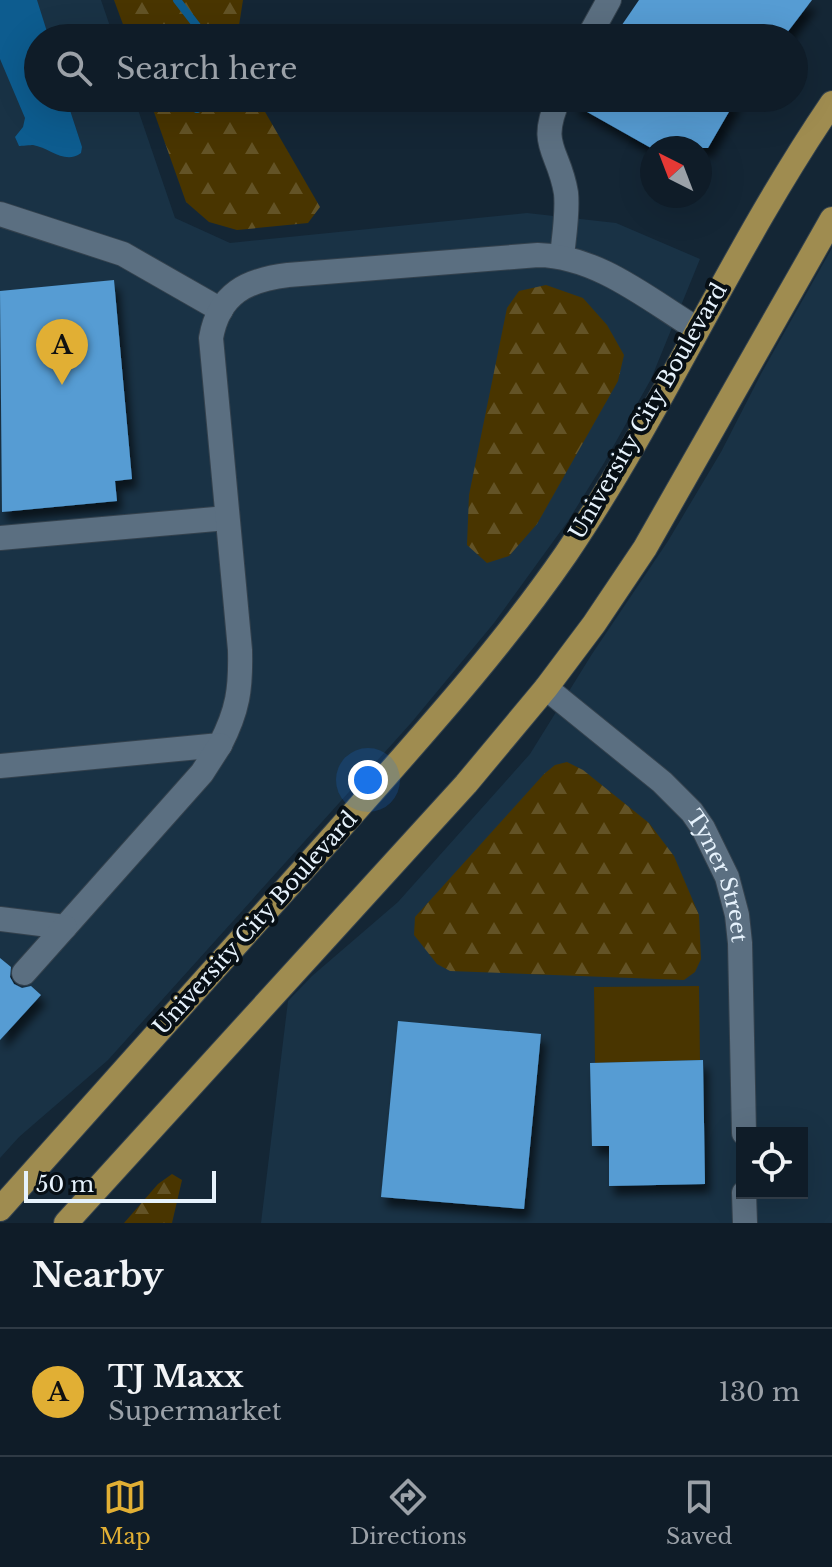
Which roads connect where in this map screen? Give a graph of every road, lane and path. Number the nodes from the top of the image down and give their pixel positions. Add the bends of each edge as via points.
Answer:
1 (609, 0) edge
2 (596, 24) edge
3 (832, 103) edge
4 (554, 112) edge
5 (0, 214) edge
6 (832, 219) edge
7 (562, 256) junction
8 (221, 310) junction
9 (697, 329) junction
10 (227, 518) junction
11 (0, 538) edge
12 (546, 688) junction
13 (220, 745) junction
14 (0, 766) edge
15 (0, 919) edge
16 (65, 927) junction
17 (24, 973) dead end
18 (744, 1127) edge
19 (744, 1199) edge
20 (0, 1209) edge
21 (66, 1223) edge
22 (745, 1223) edge

1 - 2 street
3 - 9 main road, University City Boulevard via 774,191
4 - 7 street via 548,128 551,151 566,197
5 - 8 street via 123,254
6 - 12 main road via 645,548
7 - 8 street via 267,278 237,290
7 - 9 street via 608,275
8 - 10 street via 211,348
9 - 20 main road, University City Boulevard via 594,511 491,654
10 - 11 street
10 - 13 street via 240,679 239,700
12 - 18 street, Tyner Street via 684,802 727,877 740,943
12 - 21 main road via 466,784
13 - 14 street
13 - 16 street via 195,781
15 - 16 street
16 - 17 street
19 - 22 street

